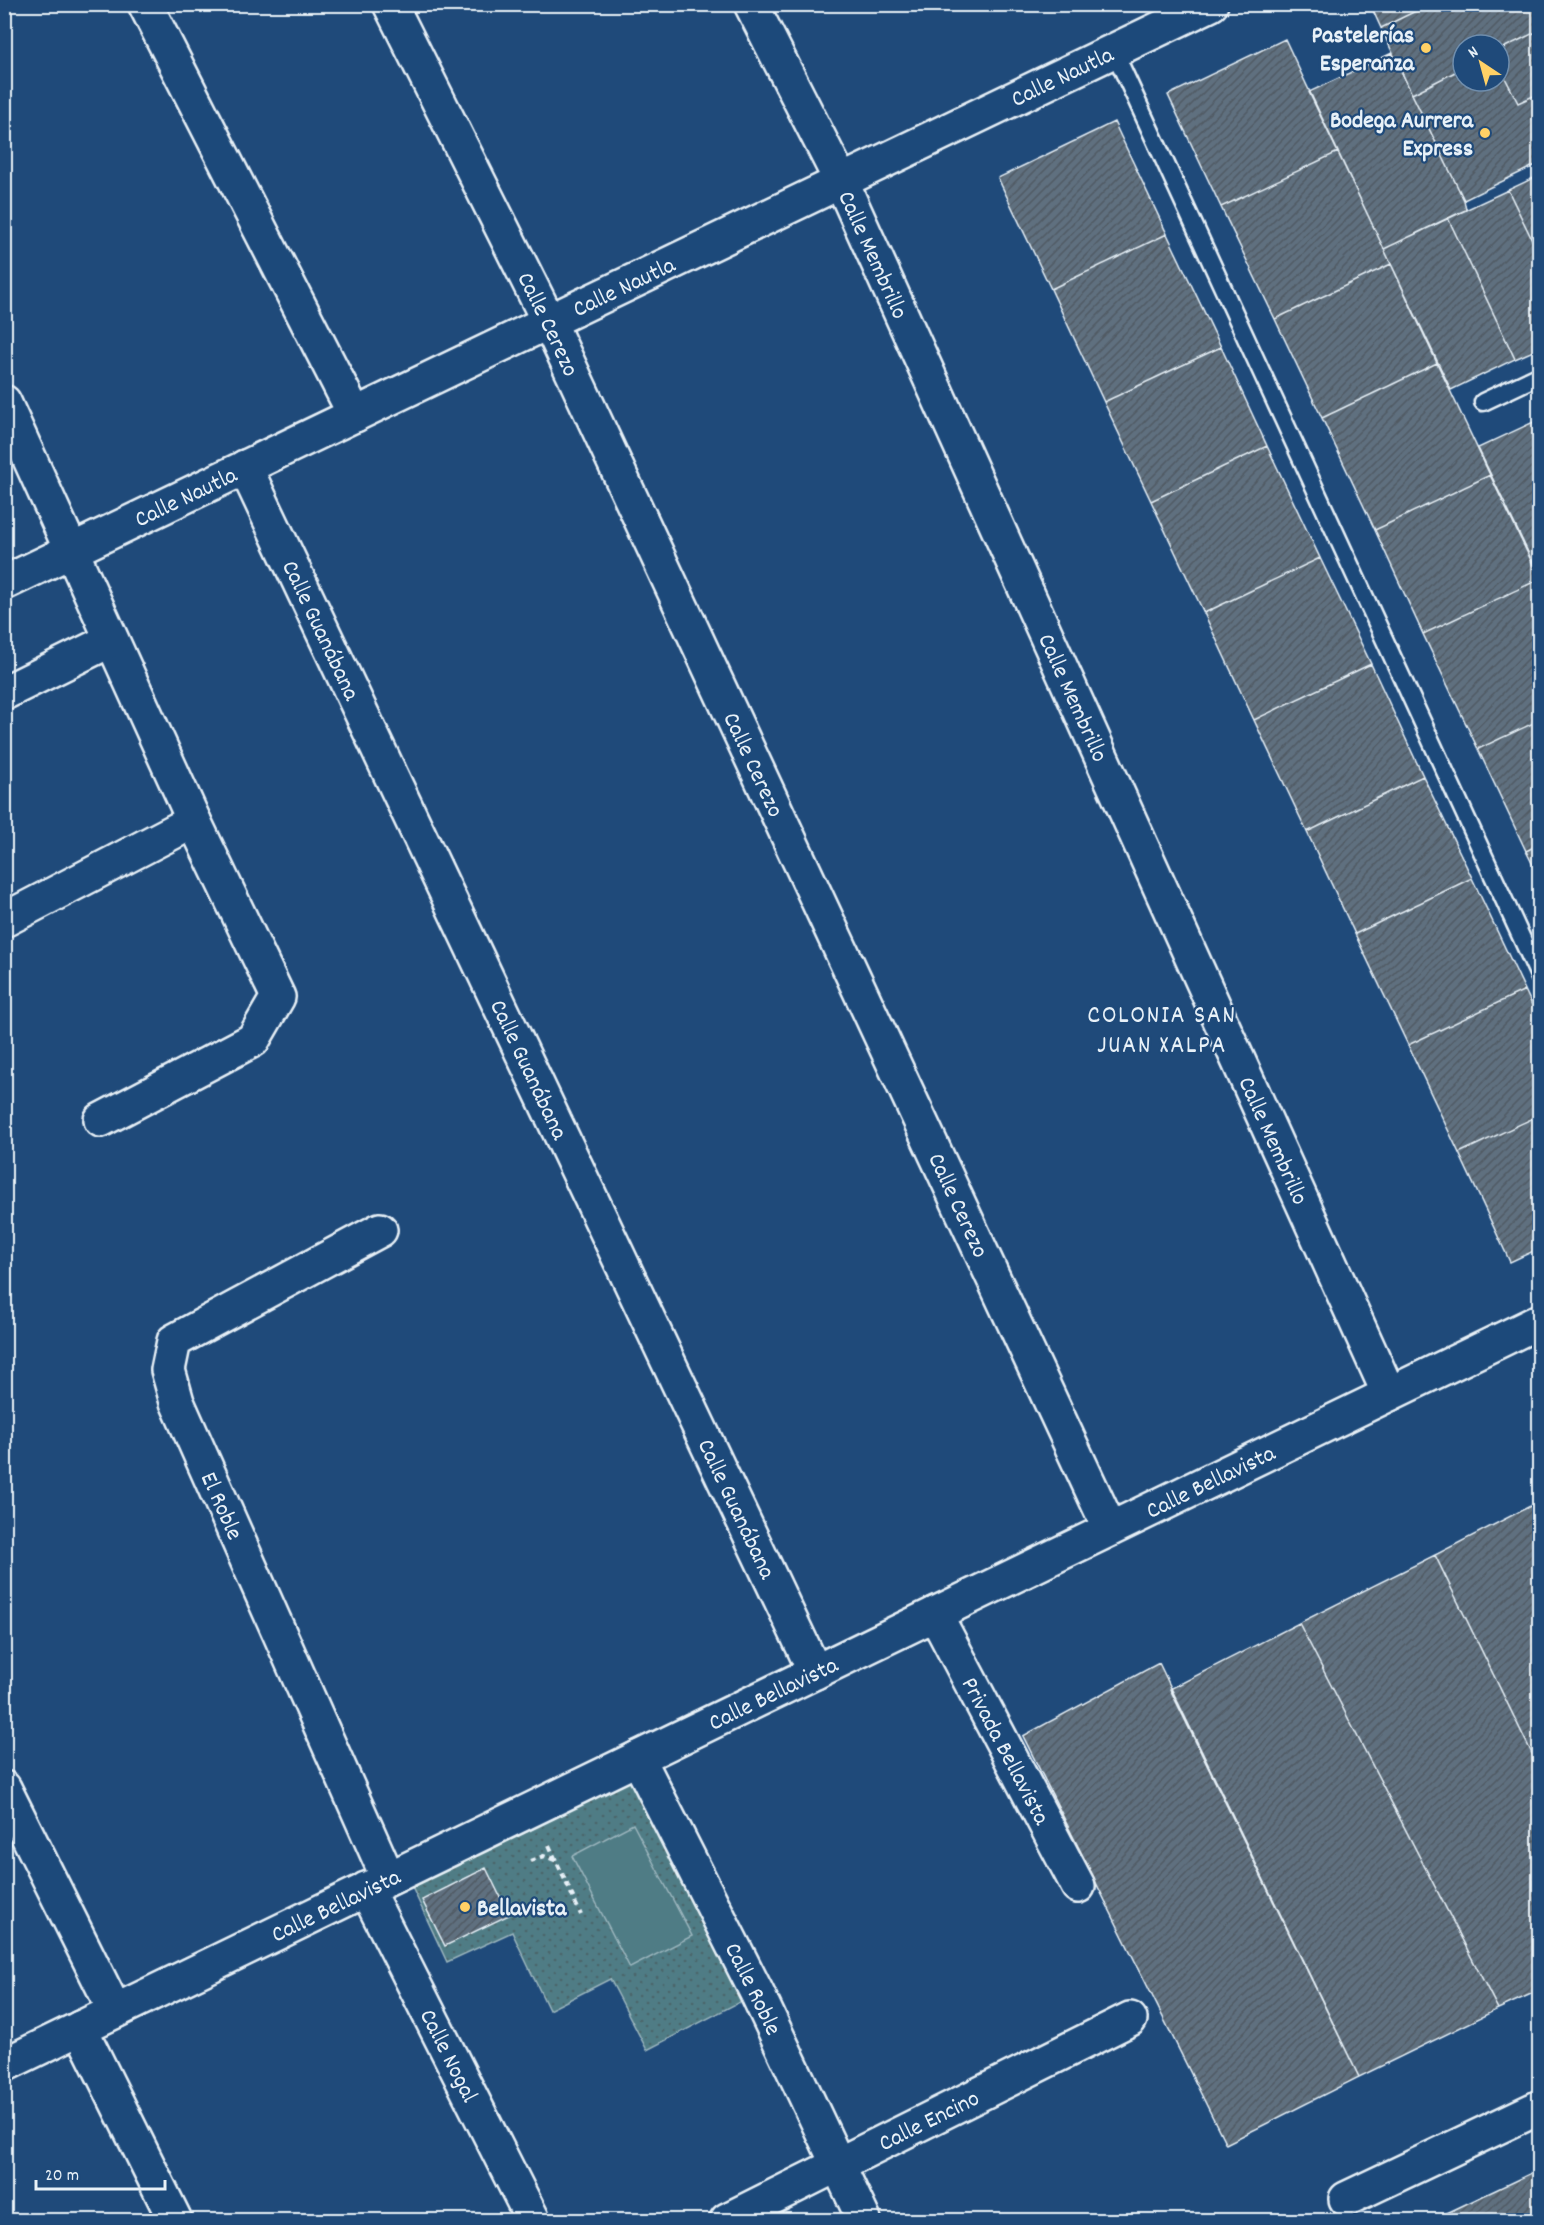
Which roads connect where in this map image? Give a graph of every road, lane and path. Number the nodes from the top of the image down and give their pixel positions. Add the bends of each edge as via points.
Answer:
1 (146, 4) edge
2 (390, 4) edge
3 (751, 4) edge
4 (1211, 4) edge
5 (1114, 51) junction
6 (841, 182) junction
7 (549, 322) junction
8 (1539, 375) edge
9 (4, 402) edge
10 (1483, 402) dead end
11 (355, 415) junction
12 (245, 467) junction
13 (73, 550) junction
14 (4, 583) edge
15 (111, 640) junction
16 (4, 693) edge
17 (194, 821) junction
18 (6, 919) dead end
19 (1539, 978) edge
20 (101, 1120) dead end
21 (380, 1230) dead end
22 (1539, 1321) edge
23 (1389, 1394) junction
24 (1110, 1529) junction
25 (935, 1614) junction
26 (815, 1672) junction
27 (638, 1758) junction
28 (4, 1788) edge
29 (533, 1808) junction
30 (530, 1862) dead end
31 (557, 1862) junction
32 (377, 1884) junction
33 (1078, 1886) dead end
34 (581, 1915) dead end
35 (115, 2011) junction
36 (1130, 2019) dead end
37 (80, 2028) junction
38 (4, 2065) edge
39 (1539, 2107) edge
40 (838, 2167) junction
41 (1346, 2199) dead end
42 (175, 2220) edge
43 (533, 2220) edge
44 (727, 2220) edge
45 (864, 2220) edge

1 - 11 street
2 - 7 street, Calle Cerezo
3 - 6 street, Calle Membrillo
4 - 5 street, Calle Nautla
5 - 6 street, Calle Nautla
5 - 19 lane
6 - 7 street, Calle Nautla
6 - 23 street, Calle Membrillo
7 - 11 street, Calle Nautla
7 - 24 street, Calle Cerezo
8 - 10 lane
9 - 13 street
11 - 12 street, Calle Nautla
12 - 13 street, Calle Nautla
12 - 26 street, Calle Guanábana
13 - 14 street, Calle Nautla
13 - 15 street
15 - 16 street
15 - 17 street
17 - 18 street
17 - 20 street via 278,997 253,1040
21 - 32 street, El Roble via 174,1341 168,1370 177,1402
22 - 23 street, Calle Bellavista
23 - 24 street, Calle Bellavista
24 - 25 street, Calle Bellavista
25 - 26 street, Calle Bellavista
25 - 33 street, Privada Bellavista
26 - 27 street, Calle Bellavista
27 - 29 street, Calle Bellavista
27 - 40 street, Calle Roble via 757,1994
28 - 35 street
29 - 31 path
29 - 32 street, Calle Bellavista
30 - 31 path via 544,1856
31 - 34 path
32 - 35 street, Calle Bellavista
32 - 43 street, Calle Nogal
35 - 37 street, Calle Bellavista
36 - 40 street, Calle Encino
37 - 38 street, Calle Bellavista
37 - 42 street
39 - 41 street
40 - 44 street, Calle Encino
40 - 45 street, Calle Roble

